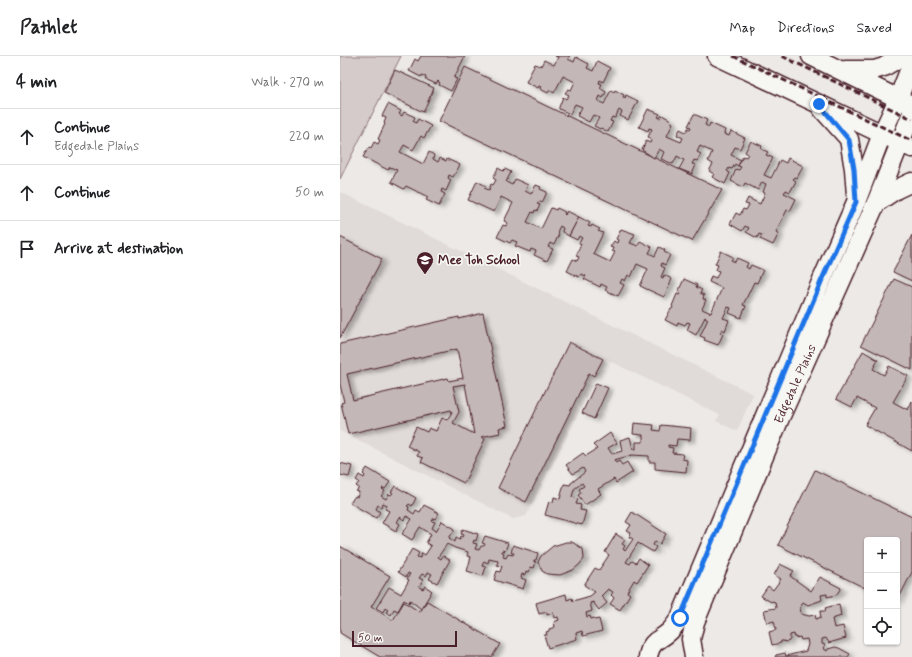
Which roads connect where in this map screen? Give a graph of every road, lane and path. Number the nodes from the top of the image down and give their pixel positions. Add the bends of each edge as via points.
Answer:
1 (718, 56) edge
2 (811, 56) edge
3 (902, 56) edge
4 (912, 63) edge
5 (838, 70) junction
6 (905, 102) edge
7 (819, 104) junction
8 (912, 113) edge
9 (882, 134) junction
10 (906, 145) edge
11 (912, 182) edge
12 (856, 202) junction
13 (876, 203) junction
14 (648, 657) edge
15 (694, 657) edge

1 - 7 street
2 - 5 street
3 - 5 street via 874,70
4 - 6 street, Edgedale Plains
5 - 6 street
6 - 9 street, Edgedale Plains
7 - 9 street
7 - 12 street via 849,140
8 - 10 street, Edgedale Plains
9 - 10 street
9 - 12 street, Edgedale Plains
10 - 13 street, Edgedale Plains
11 - 13 street
12 - 14 street, Edgedale Plains via 680,618 670,631 655,641
13 - 15 street, Edgedale Plains via 780,418 708,589 691,639

